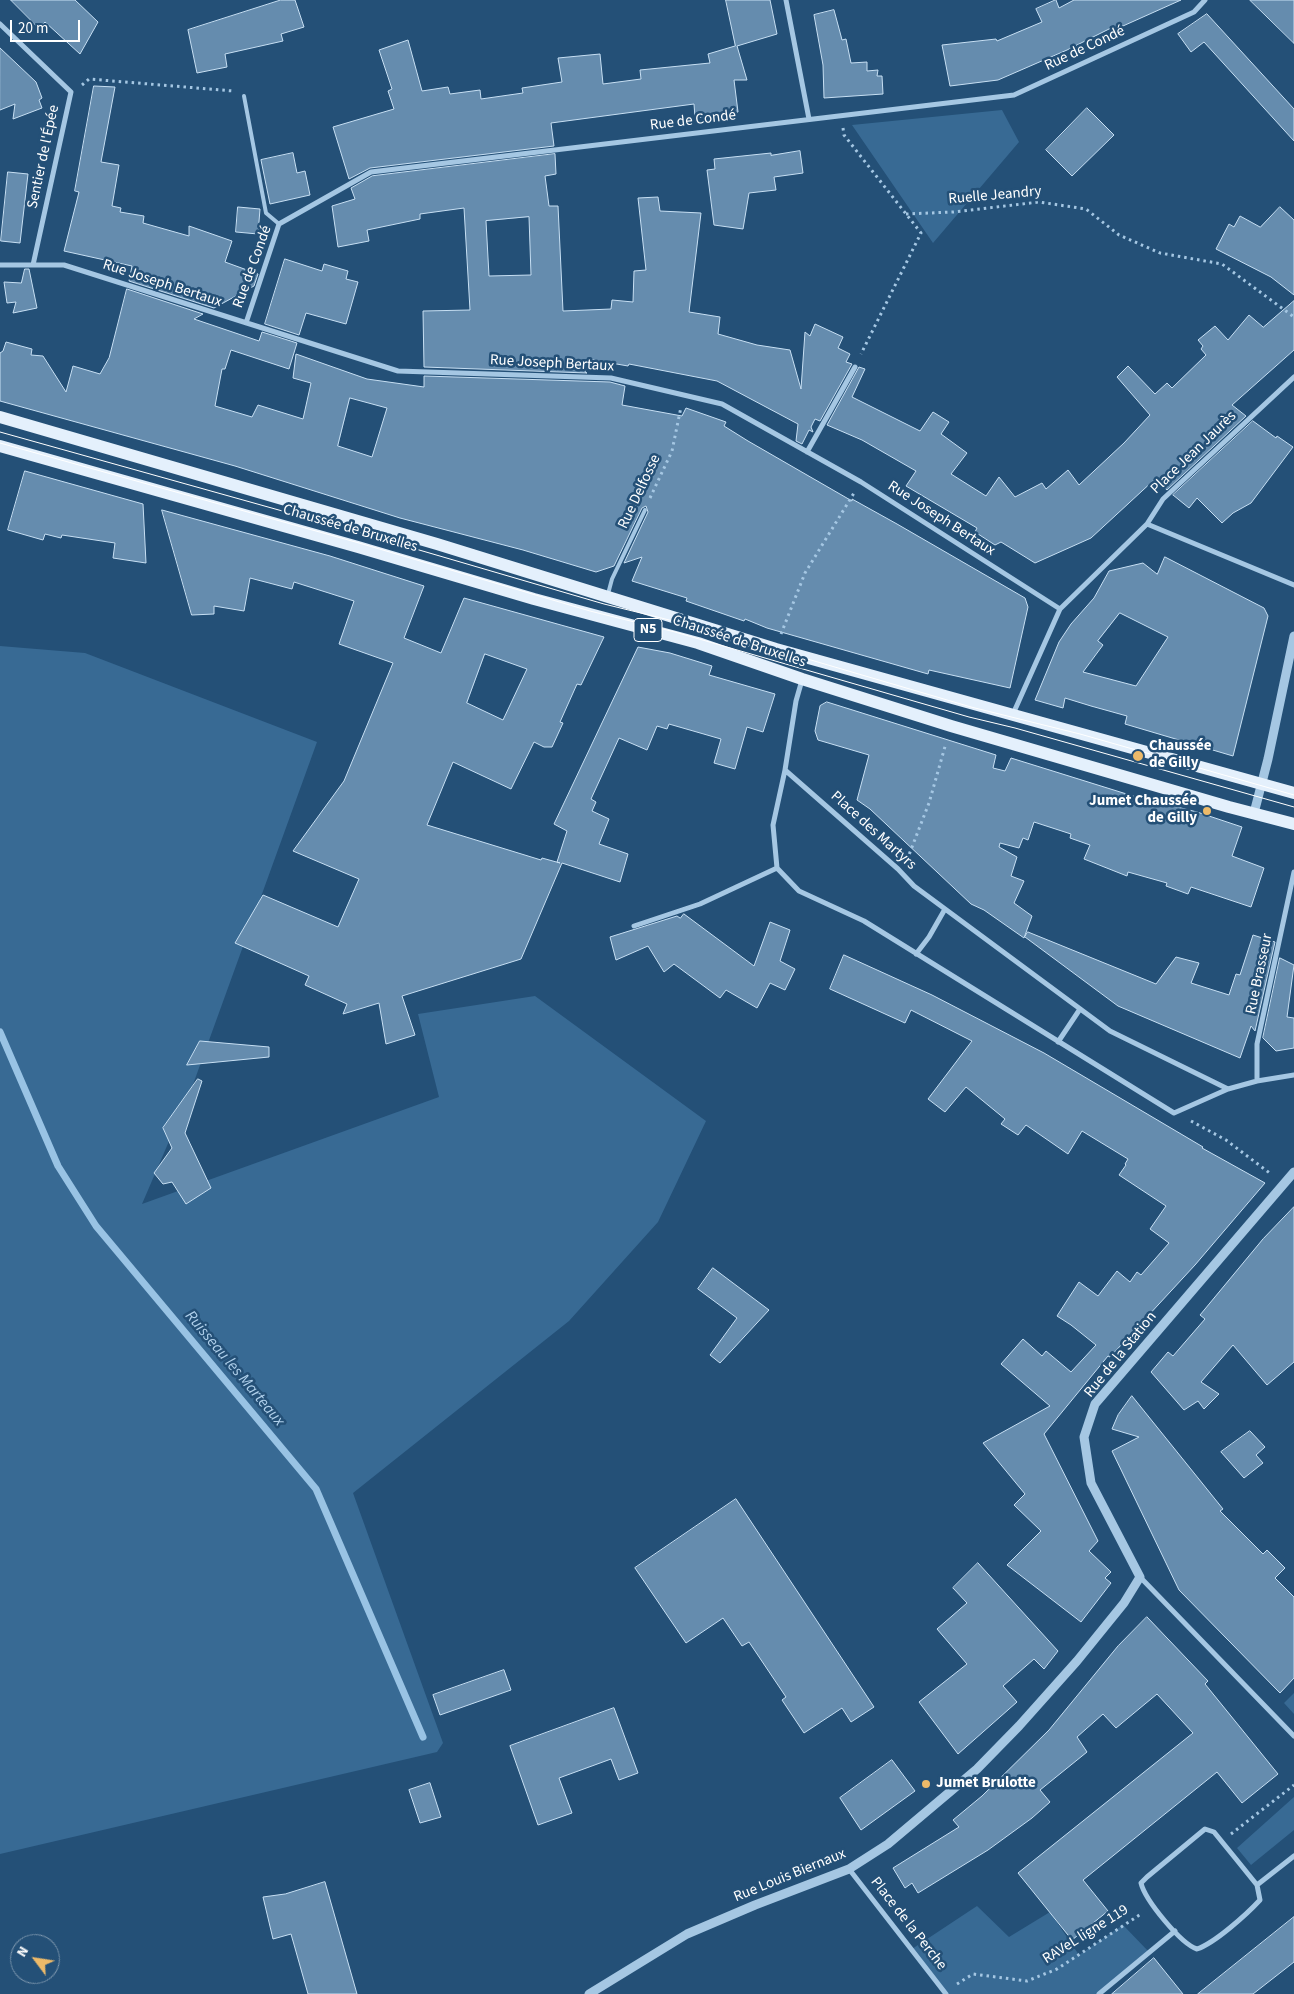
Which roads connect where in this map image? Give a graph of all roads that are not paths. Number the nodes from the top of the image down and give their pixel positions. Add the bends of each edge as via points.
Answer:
1 (786, 0) edge
2 (1205, 0) edge
3 (0, 24) edge
4 (244, 96) road end
5 (809, 119) junction
6 (280, 224) junction
7 (0, 265) edge
8 (33, 265) junction
9 (246, 323) junction
10 (855, 367) road end
11 (1294, 378) edge
12 (0, 417) edge
13 (0, 446) edge
14 (807, 452) junction
15 (645, 510) road end
16 (1147, 524) junction
17 (1294, 585) edge
18 (608, 596) junction
19 (1060, 609) junction
20 (1294, 636) edge
21 (802, 679) junction
22 (1013, 714) junction
23 (785, 770) junction
24 (1262, 784) junction
25 (1294, 793) edge
26 (1254, 813) junction
27 (1294, 824) edge
28 (777, 868) junction
29 (1294, 872) edge
30 (945, 909) junction
31 (634, 926) dead end
32 (916, 954) junction
33 (1080, 1009) junction
34 (1058, 1042) junction
35 (1294, 1075) edge
36 (1257, 1081) junction
37 (1228, 1089) junction
38 (1294, 1172) edge
39 (1140, 1577) junction
40 (1294, 1736) edge
41 (1294, 1856) edge
42 (850, 1869) junction
43 (1257, 1885) junction
44 (1175, 1931) junction
45 (945, 1993) edge
46 (589, 1994) edge
47 (1099, 1994) edge

1 - 5 street
2 - 5 street, Rue de Condé via 1194,12 1014,95
3 - 8 street, Sentier de l'Épée via 71,92
4 - 6 lane via 266,213
5 - 6 street, Rue de Condé via 371,172
6 - 9 street, Rue de Condé
7 - 8 street, Rue Joseph Bertaux
8 - 9 street, Rue Joseph Bertaux via 64,266
9 - 14 street, Rue Joseph Bertaux via 398,372 611,378 722,404
10 - 14 street
11 - 16 street, Place Jean Jaurès via 1163,499
12 - 18 main road, Chaussée de Bruxelles / N5
13 - 21 main road, Chaussée de Bruxelles / N5 via 534,599 675,636
14 - 19 street, Rue Joseph Bertaux via 861,482
15 - 18 lane, Rue Delfosse via 612,578
16 - 17 street
16 - 19 street
18 - 22 main road, Chaussée de Bruxelles / N5 via 776,649
19 - 22 street
20 - 24 street
21 - 23 street
21 - 26 main road, Chaussée de Bruxelles / N5
22 - 24 main road, Chaussée de Bruxelles / N5
23 - 28 street via 773,825
23 - 30 street, Place des Martyrs via 914,886
24 - 25 main road, Chaussée de Bruxelles / N5
24 - 26 street
26 - 27 main road, Chaussée de Bruxelles / N5
28 - 31 street via 700,904
28 - 32 street via 799,891 864,921
29 - 36 street, Rue Brasseur via 1257,1044
30 - 32 street
30 - 33 street, Place des Martyrs
32 - 34 street
33 - 34 street
33 - 37 street, Place des Martyrs via 1110,1031
34 - 37 street via 1174,1113
35 - 36 street
36 - 37 street
38 - 39 street, Rue de la Station via 1096,1404 1084,1437 1091,1483
39 - 40 street, Rue de la Station
39 - 42 street, Rue Louis Biernaux via 1124,1603 1077,1661 977,1769 888,1844
41 - 43 street
42 - 45 street, Place de la Perche
42 - 46 street, Rue Louis Biernaux via 687,1934
43 - 44 street via 1260,1900 1202,1947 1191,1947
43 - 44 street via 1214,1832 1205,1829 1142,1883 1153,1907
44 - 47 street

